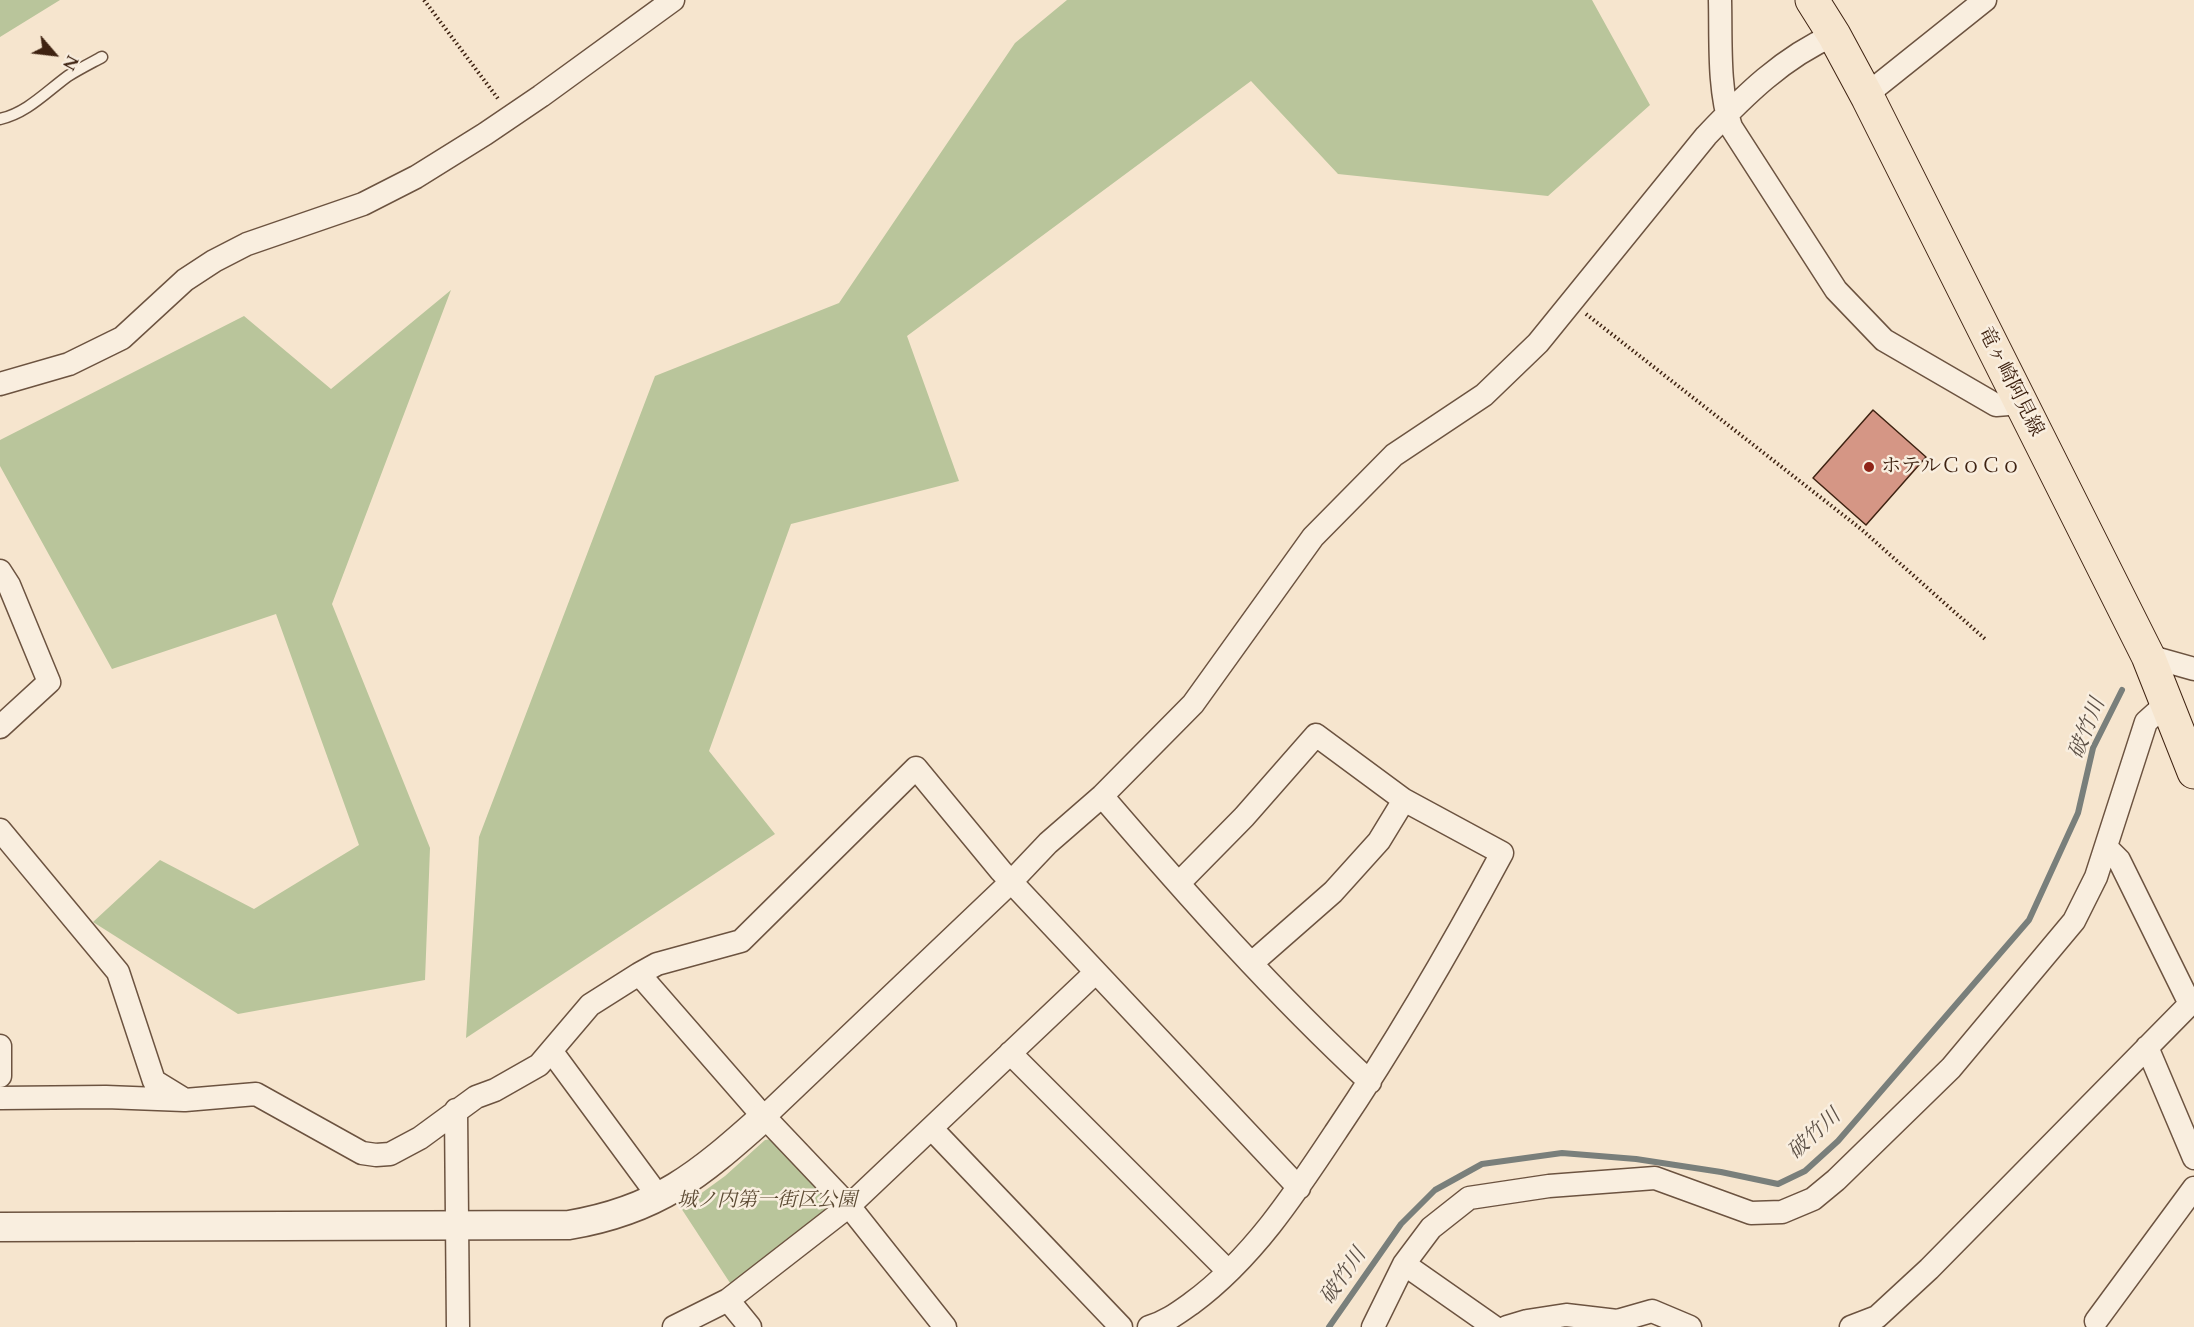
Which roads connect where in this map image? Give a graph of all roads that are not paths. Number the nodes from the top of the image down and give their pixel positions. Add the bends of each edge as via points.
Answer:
1 (673, 0) edge
2 (1720, 0) edge
3 (1812, 0) edge
4 (1985, 0) edge
5 (1834, 35) junction
6 (102, 57) dead end
7 (1866, 96) junction
8 (1727, 115) junction
9 (0, 119) edge
10 (0, 384) edge
11 (2021, 403) junction
12 (0, 570) edge
13 (2148, 656) junction
14 (2194, 669) edge
15 (2166, 704) junction
16 (0, 727) edge
17 (2194, 772) edge
18 (1102, 796) junction
19 (1404, 800) junction
20 (0, 830) edge
21 (2106, 847) junction
22 (1011, 882) junction
23 (1179, 883) junction
24 (1252, 963) junction
25 (1096, 972) junction
26 (639, 974) junction
27 (0, 1046) edge
28 (2147, 1047) junction
29 (552, 1052) junction
30 (1010, 1053) junction
31 (0, 1076) edge
32 (1370, 1082) junction
33 (0, 1098) edge
34 (185, 1100) junction
35 (456, 1110) junction
36 (764, 1117) junction
37 (932, 1129) junction
38 (2194, 1158) edge
39 (1299, 1188) junction
40 (2194, 1188) edge
41 (657, 1199) junction
42 (849, 1206) junction
43 (457, 1226) junction
44 (0, 1227) edge
45 (1404, 1264) junction
46 (1228, 1271) junction
47 (728, 1300) junction
48 (1657, 1319) edge
49 (2094, 1325) edge
50 (458, 1327) edge
51 (674, 1327) edge
52 (750, 1327) edge
53 (945, 1327) edge
54 (1121, 1327) edge
55 (1149, 1327) edge
56 (1373, 1327) edge
57 (1494, 1327) edge
58 (1507, 1327) edge
59 (1690, 1327) edge
60 (1851, 1327) edge

1 - 10 street via 485,134 416,177 363,204 247,244 185,280 122,338 69,364
2 - 8 street
3 - 5 main road, 竜ヶ崎阿見線
4 - 7 street
5 - 7 main road, 竜ヶ崎阿見線
5 - 8 street via 1785,62
6 - 9 lane via 70,75 35,103
7 - 11 main road, 竜ヶ崎阿見線
8 - 11 street via 1754,165 1836,290 1884,340 1996,405
8 - 18 street via 1538,343 1484,395 1394,455 1313,537 1193,704
11 - 13 main road, 竜ヶ崎阿見線
12 - 16 street via 49,682
13 - 14 street
13 - 15 main road, 竜ヶ崎阿見線
15 - 17 main road, 竜ヶ崎阿見線
15 - 21 street via 2146,722
18 - 22 street
18 - 23 street
19 - 23 street via 1316,735 1244,818
19 - 24 street via 1379,841 1333,892
19 - 32 street via 1502,853 1451,948
20 - 34 street via 118,972 153,1081
21 - 28 street via 2119,860 2190,1004
21 - 45 street via 2074,921 2037,968 1951,1068 1813,1200 1782,1212 1751,1213 1655,1178 1549,1186 1469,1198 1431,1228
22 - 25 street
22 - 26 street via 916,768 741,942 657,964
22 - 36 street
23 - 24 street
24 - 32 street via 1314,1030
25 - 30 street
25 - 39 street
26 - 29 street via 590,1005
26 - 36 street
27 - 31 street
28 - 38 street
28 - 60 street via 1929,1269 1877,1317
29 - 35 street via 539,1065
29 - 41 street
30 - 37 street
30 - 46 street
32 - 39 street
33 - 34 street
34 - 35 street via 256,1094 345,1146 376,1155 390,1154 420,1138
35 - 43 street
36 - 41 street via 714,1162
36 - 42 street
37 - 42 street
37 - 54 street
39 - 46 street
40 - 49 street
41 - 43 street via 569,1225
42 - 47 street
42 - 53 street
43 - 44 street
43 - 50 street
45 - 56 street
45 - 57 street
46 - 55 street via 1212,1288 1165,1322
47 - 51 street
47 - 52 street
48 - 58 street via 1617,1321 1566,1315
48 - 59 street

